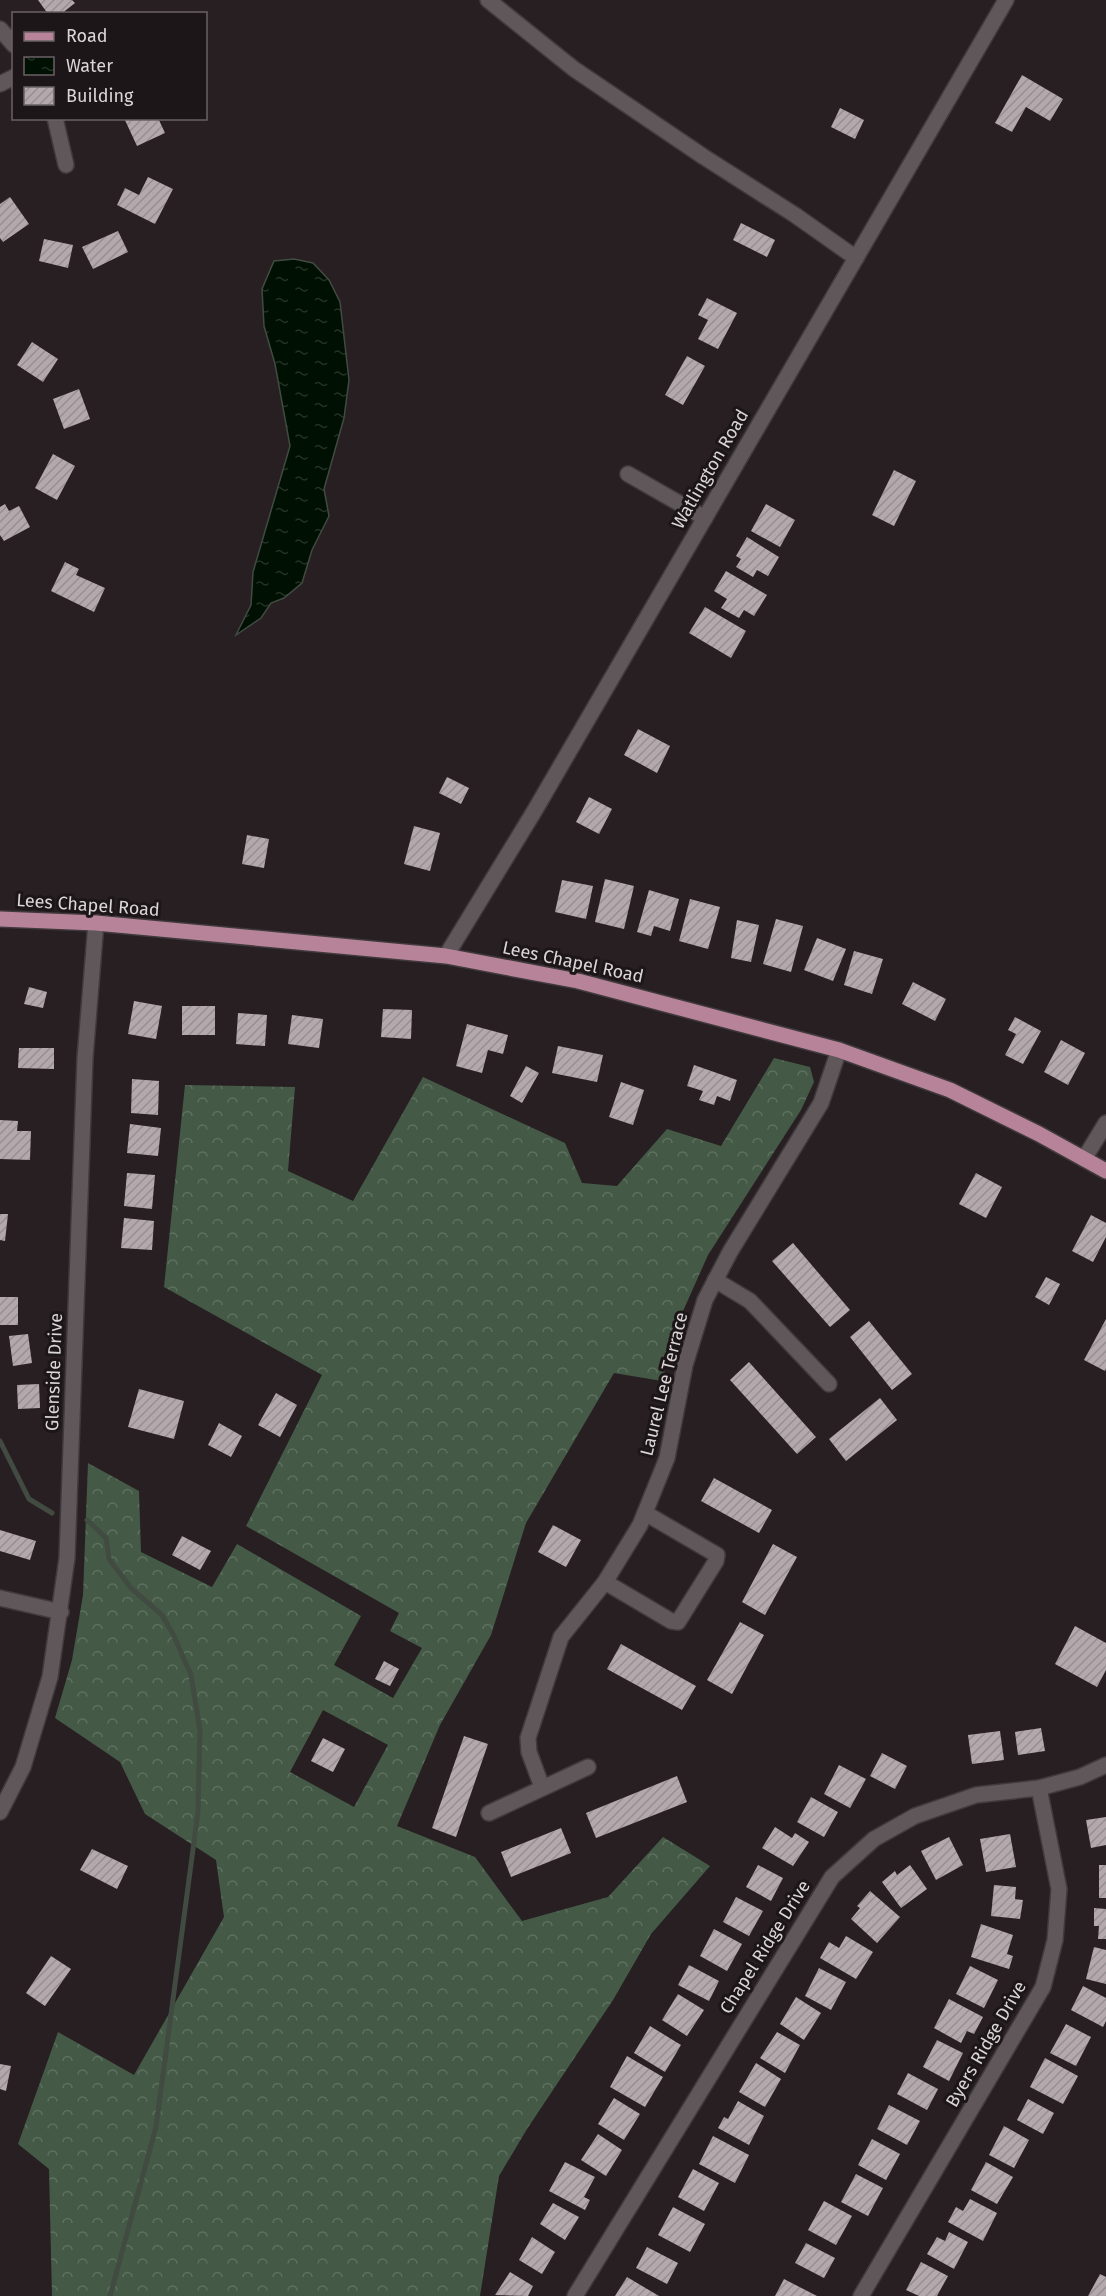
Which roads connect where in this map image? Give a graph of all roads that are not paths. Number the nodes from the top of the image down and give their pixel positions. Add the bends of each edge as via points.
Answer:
1 (488, 0) edge
2 (1004, 1) edge
3 (0, 29) edge
4 (12, 43) edge
5 (55, 120) edge
6 (66, 165) dead end
7 (856, 258) junction
8 (628, 474) dead end
9 (705, 518) junction
10 (0, 919) edge
11 (96, 923) junction
12 (446, 957) junction
13 (839, 1050) junction
14 (1106, 1123) edge
15 (1084, 1159) junction
16 (1106, 1171) edge
17 (715, 1280) junction
18 (829, 1384) dead end
19 (645, 1513) junction
20 (605, 1582) junction
21 (0, 1598) edge
22 (61, 1612) junction
23 (1106, 1765) edge
24 (588, 1767) dead end
25 (542, 1787) junction
26 (1039, 1788) junction
27 (0, 1812) edge
28 (489, 1813) dead end
29 (575, 2296) edge
30 (861, 2296) edge

1 - 7 street via 574,69
2 - 7 street, Watlington Road
3 - 4 street
5 - 6 street
7 - 9 street, Watlington Road
8 - 9 street
9 - 12 street, Watlington Road
10 - 11 main road, Lees Chapel Road
11 - 12 main road, Lees Chapel Road
11 - 22 street, Glenside Drive via 85,1058 67,1558
12 - 13 main road, Lees Chapel Road via 578,981
13 - 15 main road, Lees Chapel Road via 950,1090
13 - 17 street, Laurel Lee Terrace via 821,1104
14 - 15 street
15 - 16 main road, Lees Chapel Road
17 - 18 street via 750,1301
17 - 19 street, Laurel Lee Terrace via 685,1365 667,1458
19 - 20 street, Laurel Lee Terrace
19 - 20 street via 717,1555 716,1561 678,1622 671,1622
20 - 25 street, Laurel Lee Terrace via 561,1637 528,1738 531,1761
21 - 22 street
22 - 27 street, Glenside Drive via 50,1677 23,1767
23 - 26 street, Chapel Ridge Drive via 1080,1778
24 - 25 street
25 - 28 street
26 - 29 street, Chapel Ridge Drive via 976,1795 915,1816 874,1839 832,1877
26 - 30 street, Byers Ridge Drive via 1059,1888 1055,1940 1043,1987

